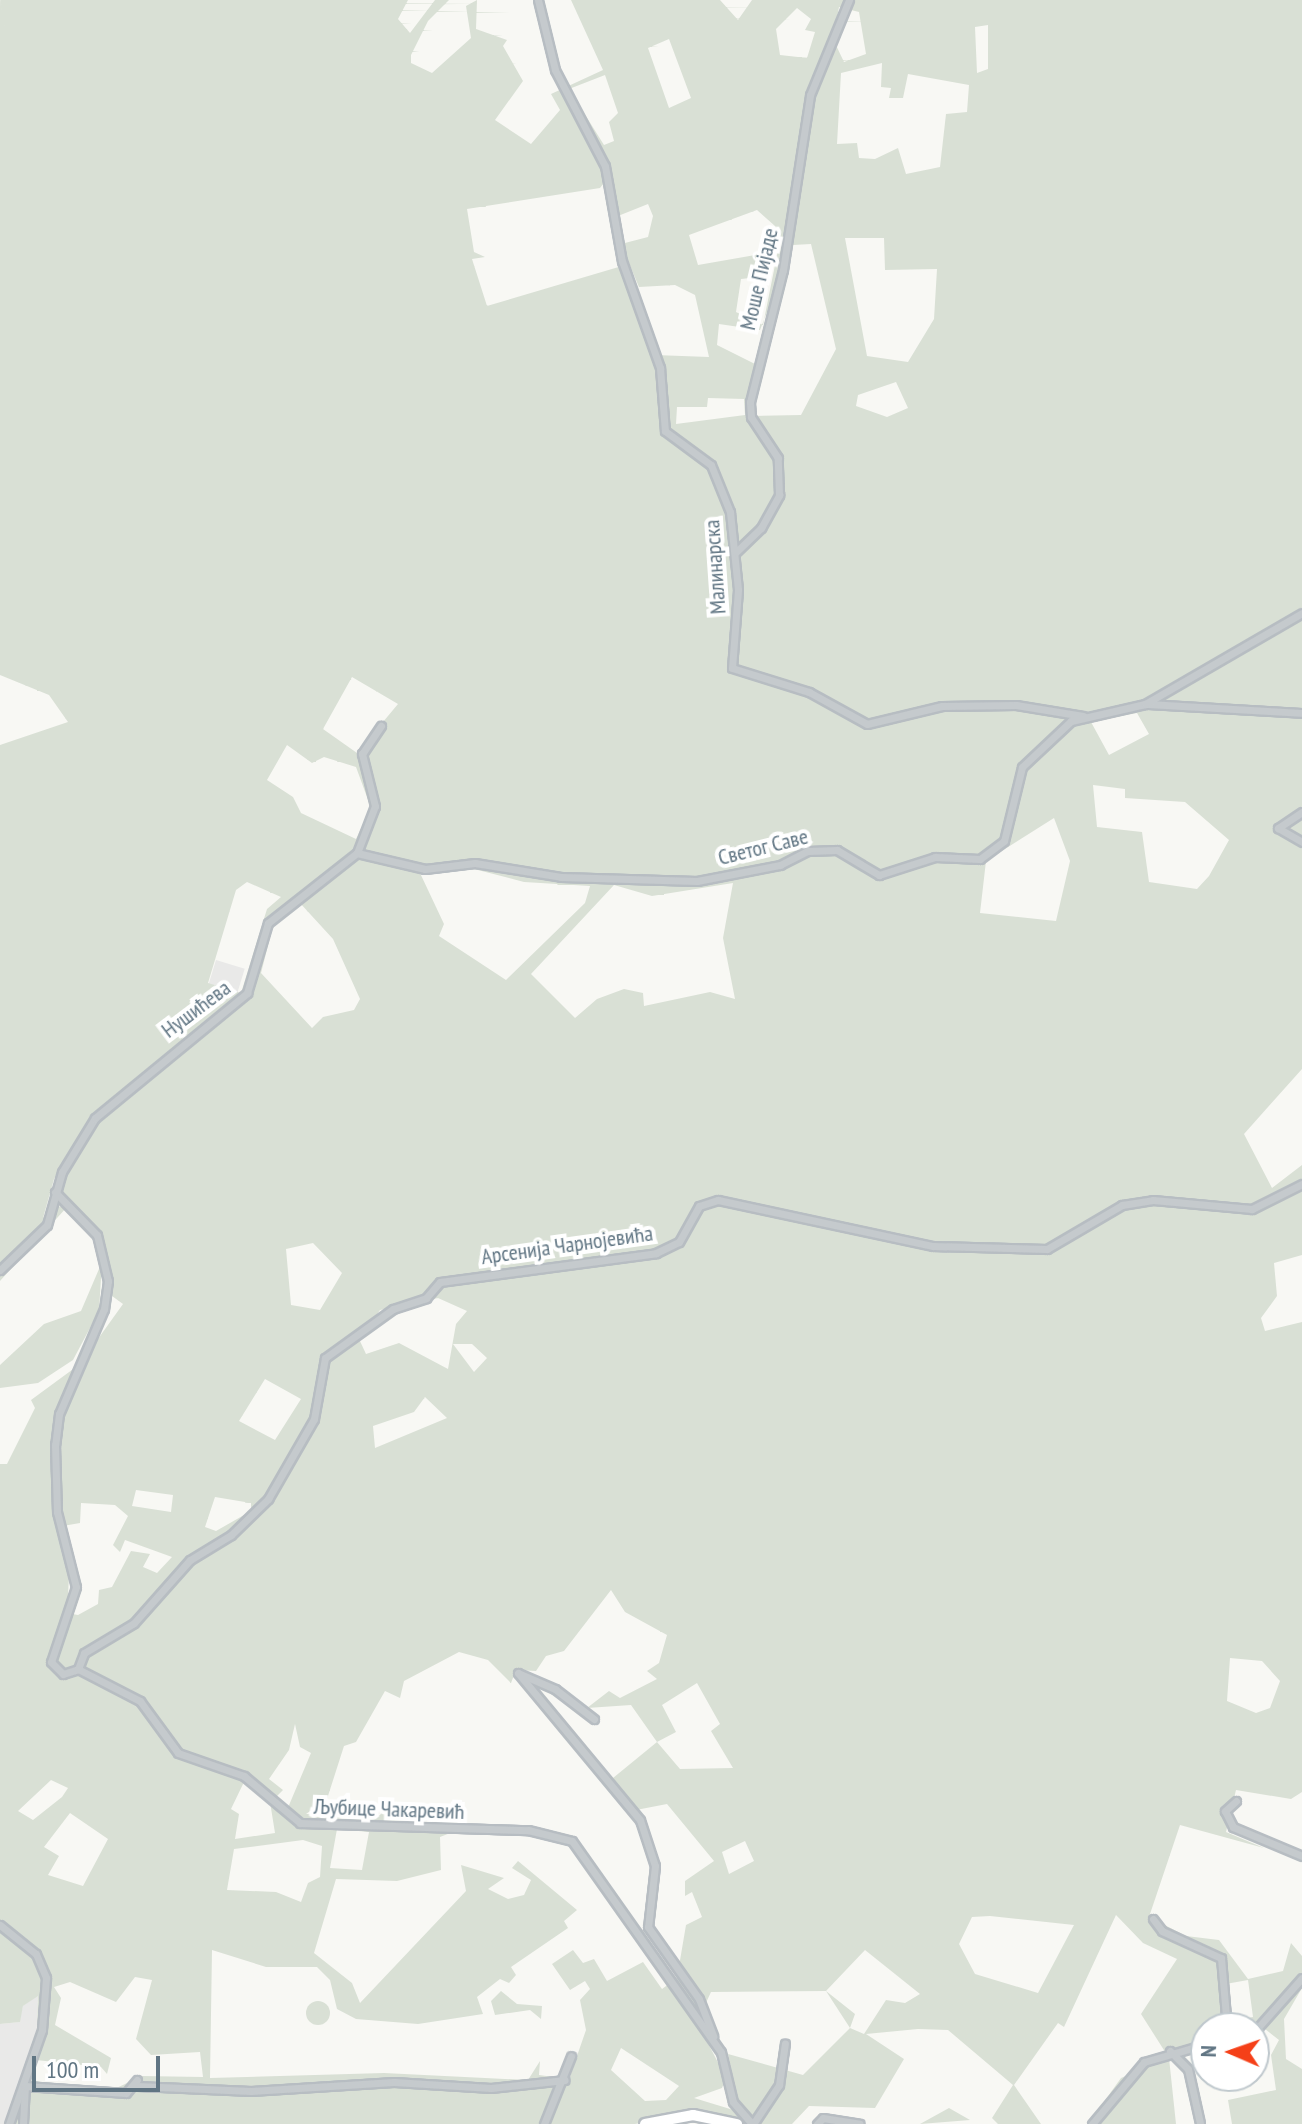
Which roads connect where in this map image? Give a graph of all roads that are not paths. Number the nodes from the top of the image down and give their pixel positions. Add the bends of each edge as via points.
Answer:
1 (538, 0) edge
2 (849, 0) edge
3 (736, 552) junction
4 (1302, 613) edge
5 (1145, 704) junction
6 (1302, 713) edge
7 (1083, 716) junction
8 (381, 726) dead end
9 (1302, 812) edge
10 (1302, 842) edge
11 (357, 853) junction
12 (1302, 1184) edge
13 (55, 1192) junction
14 (0, 1270) edge
15 (78, 1669) junction
16 (594, 1719) dead end
17 (1236, 1801) dead end
18 (1302, 1856) edge
19 (1153, 1919) dead end
20 (0, 1925) edge
21 (1302, 1978) edge
22 (1226, 2012) edge
23 (1270, 2014) edge
24 (714, 2042) junction
25 (785, 2043) dead end
26 (1190, 2047) edge
27 (1170, 2051) junction
28 (571, 2056) dead end
29 (565, 2080) junction
30 (25, 2086) junction
31 (1200, 2123) edge
32 (9, 2124) edge
33 (23, 2124) edge
34 (544, 2124) edge
35 (645, 2124) edge
36 (737, 2124) edge
37 (752, 2124) edge
38 (817, 2124) edge
39 (860, 2124) edge
40 (1092, 2124) edge

1 - 3 street, Малинарска via 555,70 605,166 622,261 660,368 665,431 711,465 730,512
2 - 3 street, Моше Пијаде via 810,95 783,270 750,402 751,417 778,458 779,495 761,528
3 - 7 street, Малинарска via 738,618 729,652 741,675 809,692 867,724 942,706 1016,705
4 - 5 street, Светог Саве
5 - 6 street
5 - 7 street, Светог Саве
7 - 11 street, Светог Саве via 1022,767 1004,841 980,859 935,857 879,875 837,850 808,851 780,865 697,881 561,877 475,863 425,869
8 - 11 street via 362,754 375,806
9 - 10 street via 1278,828
11 - 13 street, Нушићева via 268,923 247,993 95,1118
12 - 15 street, Арсенија Чарнојевића via 1252,1209 1153,1200 1122,1205 1047,1249 933,1246 718,1200 699,1206 679,1242 656,1253 440,1282 426,1298 393,1309 325,1358 314,1419 268,1499 231,1535 190,1560 134,1623 84,1653
13 - 14 street, Нушићева via 47,1225
13 - 15 street, Љубице Чакаревић via 97,1235 108,1281 104,1309 59,1414 55,1445 57,1512 76,1587 51,1662 63,1674
15 - 24 street, Љубице Чакаревић via 140,1701 178,1753 244,1776 300,1823 528,1830 572,1841
16 - 24 street, Љубице Чакаревић via 555,1689 518,1673 640,1820 655,1866 648,1927 699,1999
17 - 18 street via 1225,1811 1233,1827
19 - 22 street via 1162,1931 1221,1958
20 - 30 street via 36,1954 46,1978
21 - 23 street
24 - 37 street, Љубице Чакаревић via 733,2102
25 - 37 street via 779,2085
26 - 27 street
27 - 31 street via 1188,2069
27 - 40 street via 1144,2062
28 - 29 street
29 - 30 street via 491,2088 394,2082 251,2091 137,2083 102,2093
29 - 34 street
30 - 32 street
30 - 33 street
35 - 36 street via 693,2115
38 - 39 street via 823,2118

